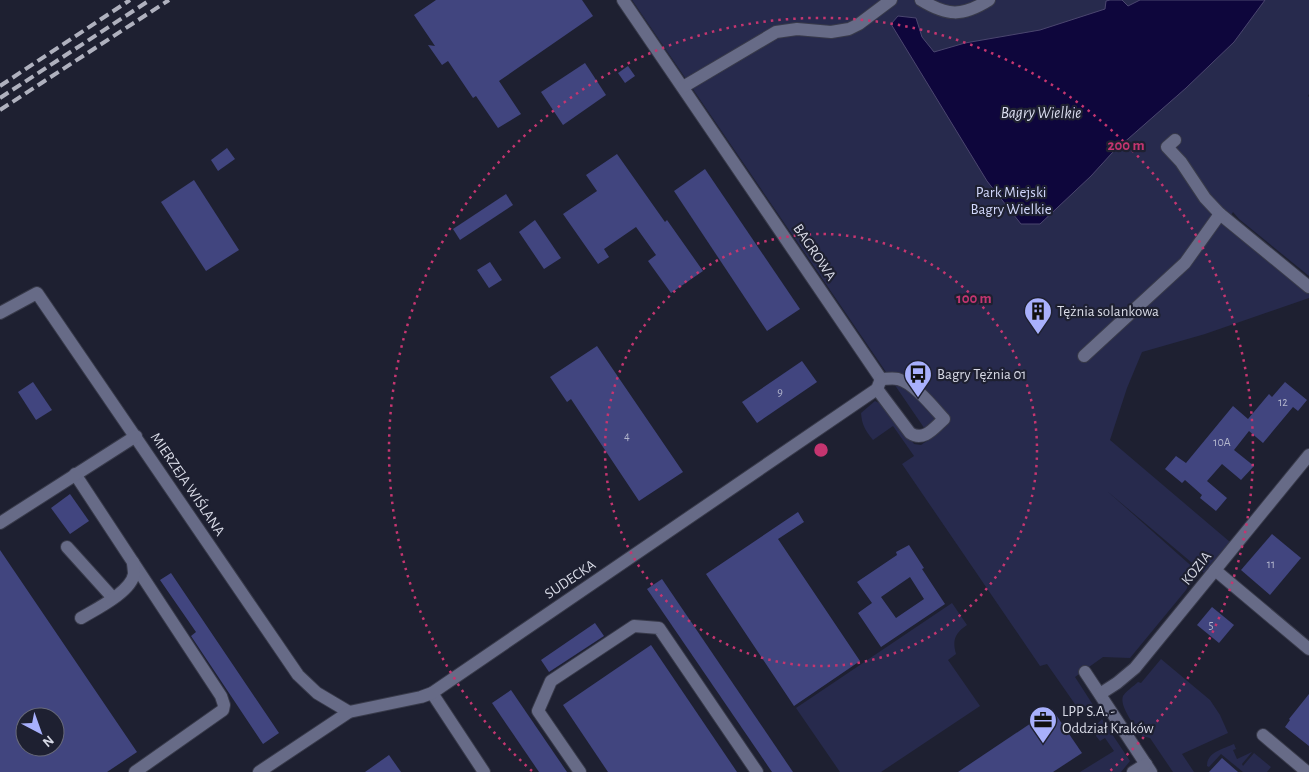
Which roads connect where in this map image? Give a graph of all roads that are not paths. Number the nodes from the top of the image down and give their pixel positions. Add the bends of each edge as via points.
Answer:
1 (623, 0) edge
2 (891, 0) edge
3 (989, 0) edge
4 (925, 1) edge
5 (683, 87) junction
6 (1176, 140) dead end
7 (1220, 214) junction
8 (1309, 287) edge
9 (0, 313) edge
10 (1084, 356) dead end
11 (879, 384) junction
12 (136, 436) junction
13 (1309, 455) edge
14 (75, 474) junction
15 (0, 524) edge
16 (67, 547) dead end
17 (133, 562) junction
18 (1215, 570) junction
19 (113, 598) junction
20 (81, 618) dead end
21 (1309, 649) edge
22 (1086, 672) dead end
23 (432, 693) junction
24 (1100, 694) junction
25 (349, 712) junction
26 (1263, 736) dead end
27 (1149, 768) edge
28 (135, 772) edge
29 (260, 772) edge
30 (484, 772) edge
31 (580, 772) edge
32 (757, 772) edge
33 (1133, 772) edge
34 (1307, 772) edge

1 - 5 street, BAGROWA
2 - 5 street via 849,29 776,32
3 - 4 street via 976,8 948,13
5 - 11 street, BAGROWA
6 - 7 street via 1167,147
7 - 8 street
7 - 10 street via 1185,263
9 - 12 street, MIERZEJA WIŚLANA via 37,293
11 - 11 street, BAGROWA via 897,379 906,382 944,419 923,436 916,437 910,433
11 - 23 street, SUDECKA
12 - 14 street
12 - 25 street, MIERZEJA WIŚLANA via 298,675 317,693
13 - 18 street, KOZIA
14 - 15 street
14 - 17 street
16 - 19 street
17 - 19 street via 132,580
17 - 28 street via 224,705 223,710
18 - 21 street
18 - 24 street, KOZIA via 1135,668
19 - 20 street
22 - 24 street
23 - 25 street, SUDECKA
23 - 30 street
24 - 27 street
25 - 29 street, SUDECKA
26 - 34 street
27 - 33 street
31 - 32 street via 538,711 551,681 634,626 659,628

